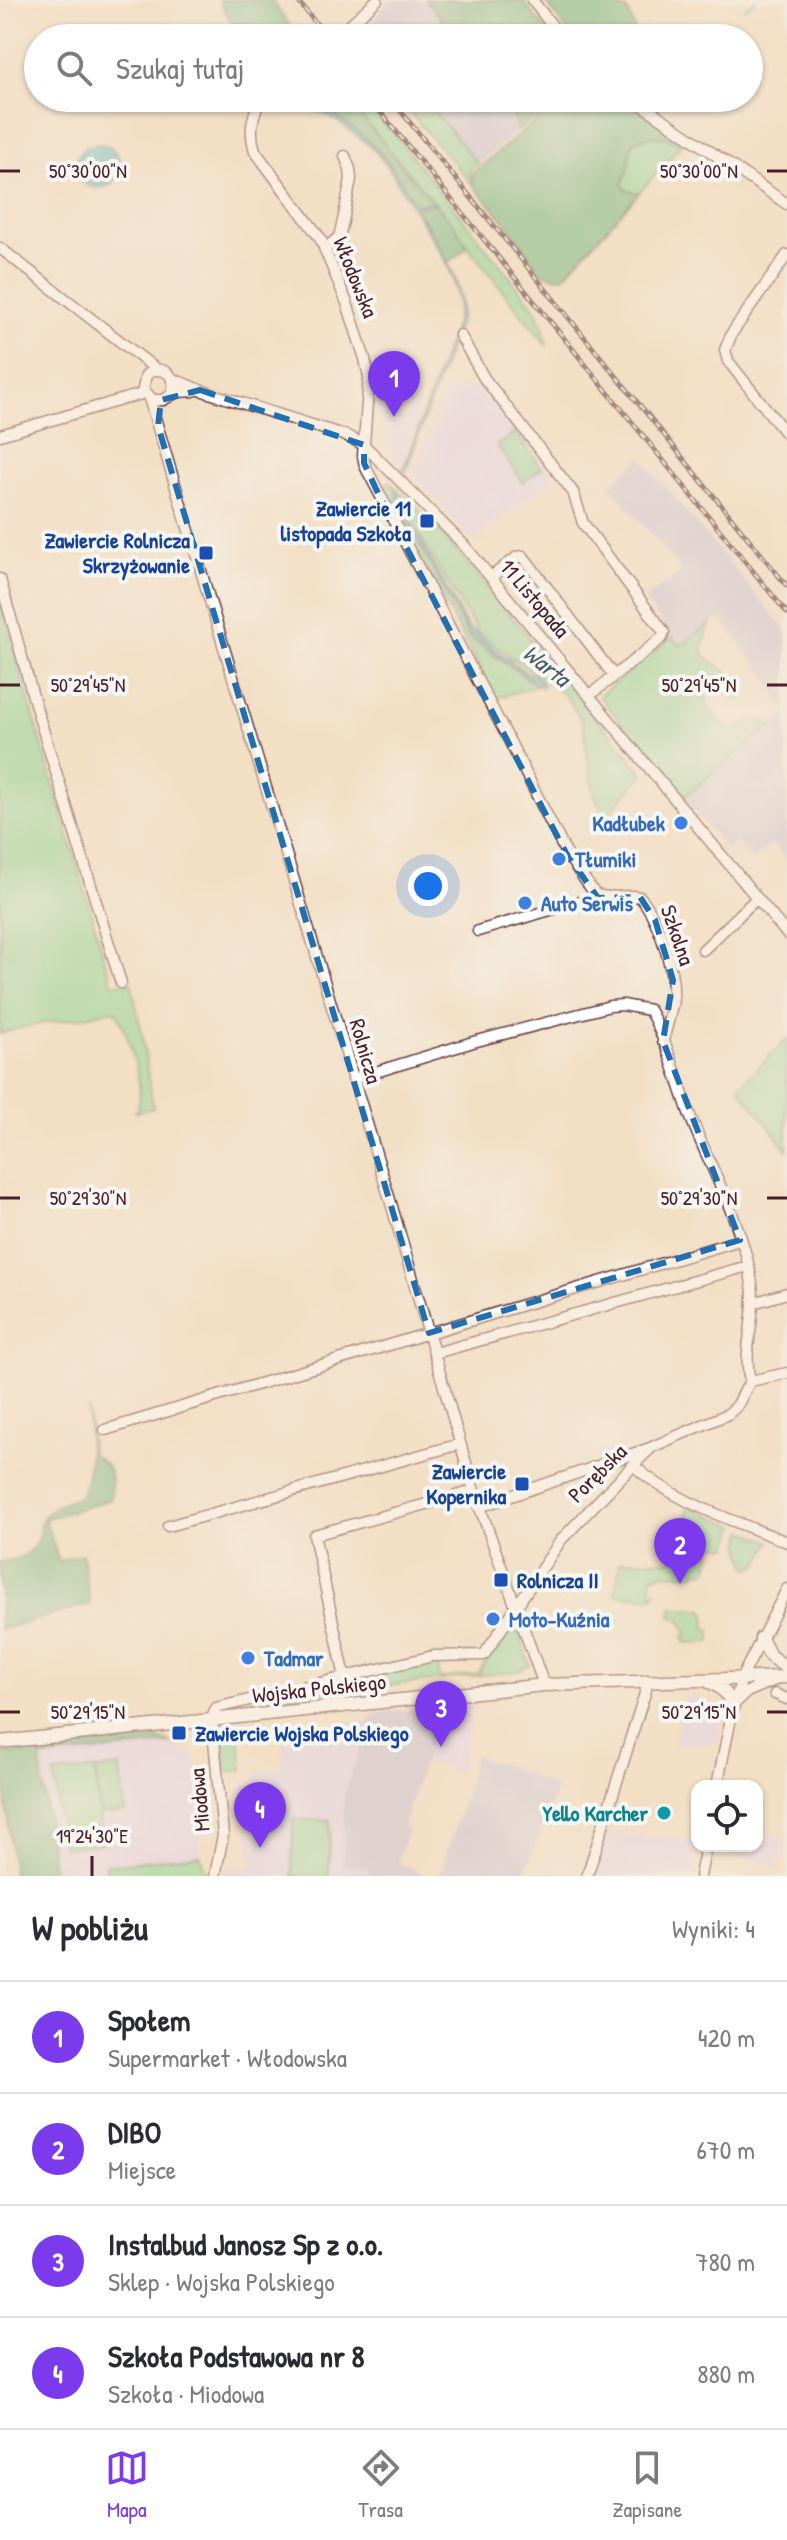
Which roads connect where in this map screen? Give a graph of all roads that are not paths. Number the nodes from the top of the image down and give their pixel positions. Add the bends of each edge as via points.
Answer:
1 (377, 0) edge
2 (532, 0) edge
3 (350, 24) edge
4 (551, 24) edge
5 (256, 112) edge
6 (652, 112) edge
7 (345, 156) dead end
8 (787, 204) edge
9 (0, 248) edge
10 (326, 248) junction
11 (787, 255) edge
12 (460, 335) dead end
13 (131, 350) junction
14 (157, 370) junction
15 (144, 378) junction
16 (173, 379) junction
17 (200, 390) junction
18 (147, 396) junction
19 (166, 397) junction
20 (111, 402) junction
21 (158, 426) junction
22 (0, 435) edge
23 (787, 435) edge
24 (364, 445) junction
25 (392, 471) junction
26 (370, 477) junction
27 (491, 577) junction
28 (0, 579) edge
29 (614, 676) junction
30 (590, 695) junction
31 (602, 898) junction
32 (757, 898) junction
33 (478, 931) dead end
34 (787, 934) edge
35 (703, 950) dead end
36 (121, 983) dead end
37 (663, 1041) junction
38 (353, 1079) junction
39 (740, 1240) junction
40 (748, 1266) junction
41 (787, 1293) edge
42 (753, 1303) junction
43 (429, 1333) junction
44 (435, 1353) junction
45 (787, 1373) edge
46 (750, 1381) junction
47 (105, 1430) dead end
48 (460, 1444) junction
49 (652, 1447) junction
50 (633, 1465) junction
51 (474, 1491) junction
52 (479, 1507) junction
53 (168, 1526) dead end
54 (787, 1542) edge
55 (787, 1589) edge
56 (517, 1605) junction
57 (761, 1638) junction
58 (787, 1674) edge
59 (345, 1677) junction
60 (742, 1677) junction
61 (700, 1679) junction
62 (646, 1680) junction
63 (544, 1685) junction
64 (775, 1694) dead end
65 (787, 1699) edge
66 (733, 1708) junction
67 (212, 1719) junction
68 (0, 1742) edge
69 (718, 1780) edge
70 (705, 1852) edge
71 (215, 1876) edge
72 (587, 1876) edge
73 (700, 1876) edge

1 - 3 street
2 - 4 street
5 - 10 street, Włodowska via 251,136 255,151
6 - 8 street
7 - 10 street via 351,179 343,221 339,237
9 - 13 street
10 - 24 street, Włodowska via 368,368
11 - 23 street via 725,350 728,361
12 - 29 street via 484,378 573,492 583,523 664,632
13 - 14 street
13 - 15 street
14 - 15 street
14 - 16 street
15 - 18 street
15 - 20 street
16 - 17 street
16 - 19 street
17 - 19 street
17 - 24 street
18 - 19 street
18 - 20 street
18 - 21 street, Rolnicza
19 - 21 street, Rolnicza
20 - 22 street
21 - 38 street, Rolnicza
24 - 25 street, 11 Listopada
24 - 26 street
25 - 26 street
25 - 27 street, 11 Listopada
26 - 31 street via 566,853
27 - 29 street via 523,556
27 - 30 street, 11 Listopada
28 - 36 street
29 - 30 street
30 - 32 street, 11 Listopada
31 - 33 street
31 - 37 street, Szkolna via 640,897 655,920 673,980
32 - 34 street, 11 Listopada
32 - 35 street
37 - 38 street via 649,1010 610,1006
37 - 39 street
38 - 43 street, Rolnicza
39 - 40 street
39 - 43 street
40 - 42 street
40 - 44 street
41 - 42 street
42 - 46 street
43 - 44 street, Rolnicza
43 - 47 street
44 - 48 street, Rolnicza
45 - 46 street
46 - 49 street, Porębska via 728,1414
48 - 51 street, Rolnicza
48 - 53 street
49 - 50 street, Porębska
49 - 52 street
50 - 54 street via 680,1498
50 - 56 street, Porębska via 561,1540
51 - 52 street, Rolnicza
51 - 59 street via 314,1535
52 - 56 street, Rolnicza
55 - 57 street
56 - 59 street, Porębska via 484,1655 433,1656
56 - 63 street, Rolnicza
57 - 58 main road
57 - 60 street
58 - 60 main road, Wojska Polskiego
58 - 66 street via 753,1689
59 - 67 street via 222,1705
60 - 61 main road, Wojska Polskiego
60 - 66 street
61 - 62 main road, Wojska Polskiego
61 - 66 main road via 722,1689
62 - 63 main road, Wojska Polskiego
62 - 72 street
63 - 67 main road, Wojska Polskiego
64 - 65 street
66 - 69 street
67 - 68 main road, Wojska Polskiego
67 - 71 street, Miodowa via 223,1835
70 - 73 street

